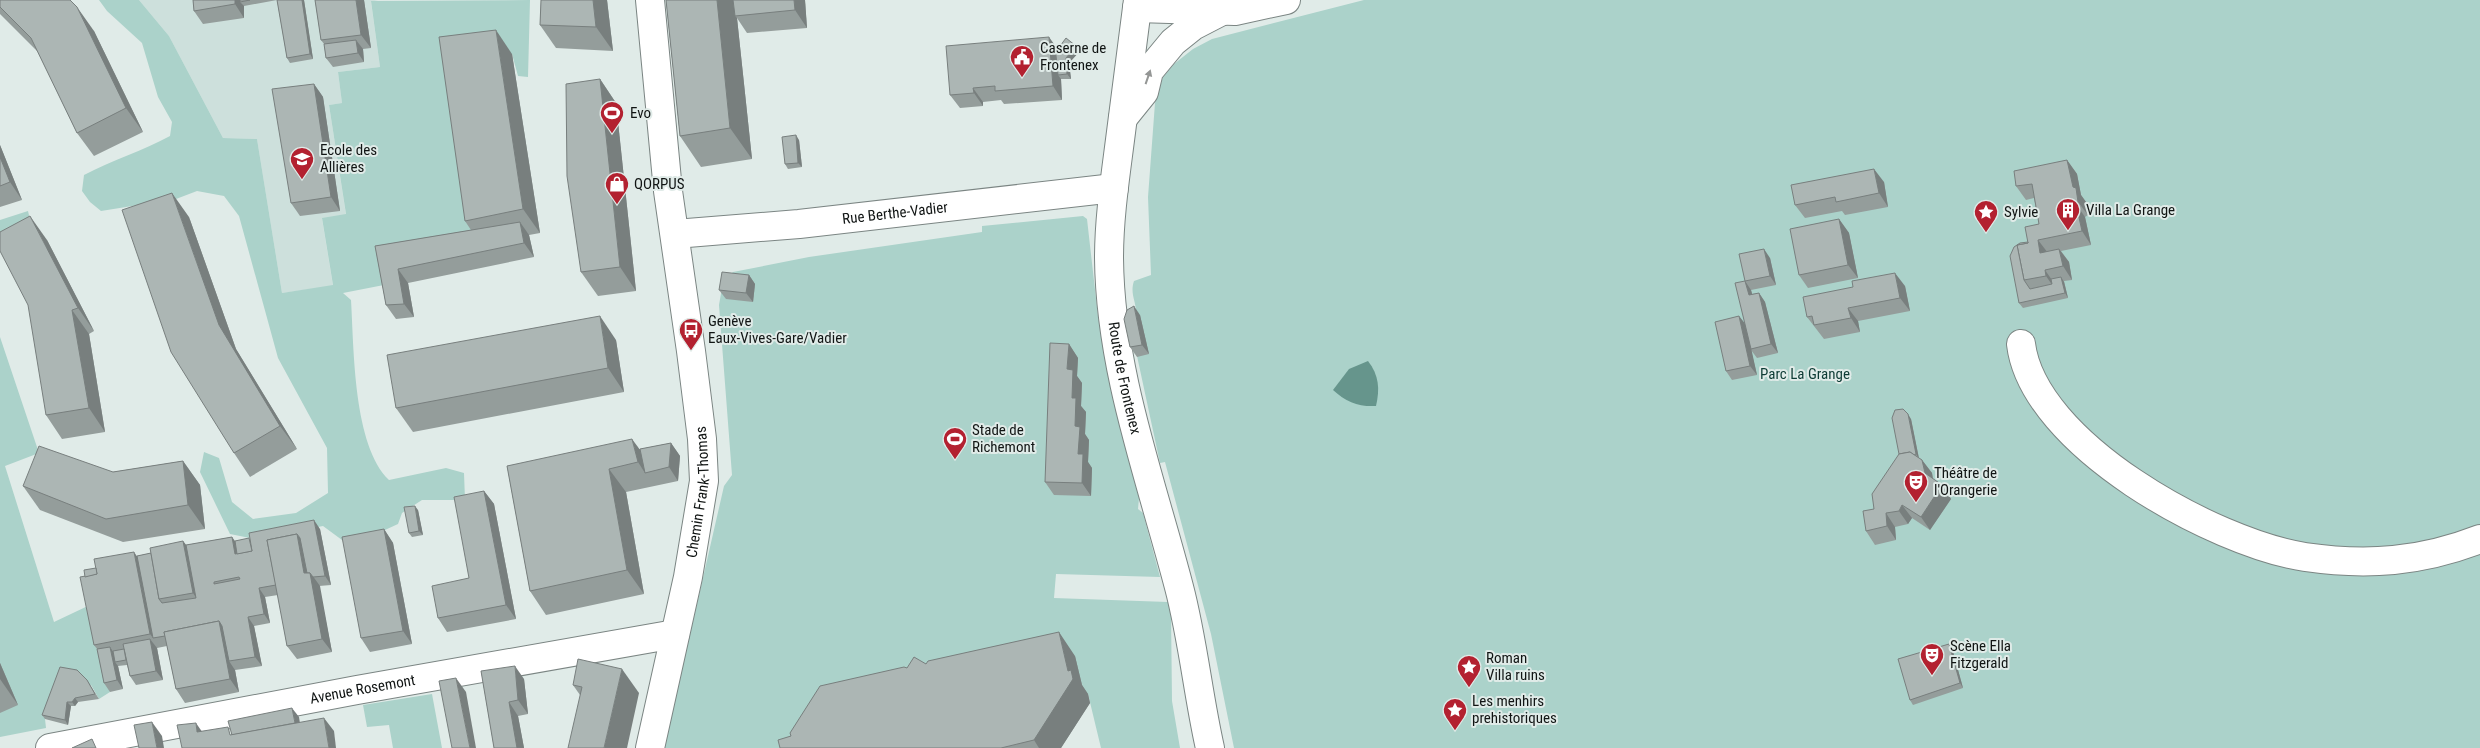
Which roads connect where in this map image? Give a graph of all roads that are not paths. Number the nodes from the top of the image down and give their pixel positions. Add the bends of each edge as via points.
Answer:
1 (650, 0) edge
2 (1286, 0) edge
3 (1138, 4) edge
4 (1222, 11) junction
5 (1123, 118) junction
6 (1114, 188) junction
7 (675, 234) junction
8 (2021, 344) dead end
9 (2480, 540) edge
10 (675, 634) junction
11 (50, 748) edge
12 (650, 748) edge
13 (1210, 748) edge

1 - 7 street, Chemin Frank-Thomas
2 - 4 street
3 - 4 street
3 - 5 street, Route de Frontenex
5 -> 4 street via 1144,92 1149,71 1173,42 1193,26
5 - 6 street, Route de Frontenex
6 - 7 street, Rue Berthe-Vadier via 799,224
6 - 13 street, Route de Frontenex via 1109,260 1117,349 1126,394 1180,589
7 - 10 street, Chemin Frank-Thomas via 702,439 704,481
8 - 9 street via 2023,360 2039,396 2092,451 2184,514 2225,533 2303,556 2381,562 2412,559
10 - 11 street, Avenue Rosemont
10 - 12 street, Chemin Frank-Thomas

